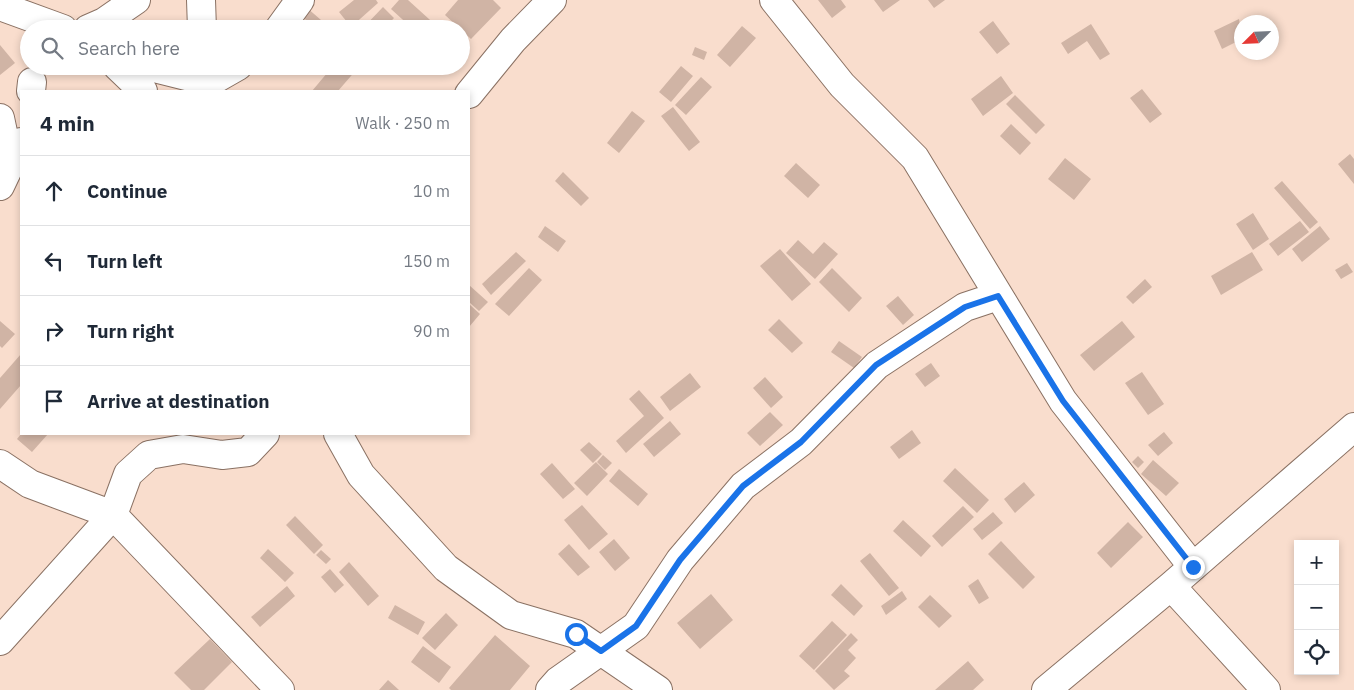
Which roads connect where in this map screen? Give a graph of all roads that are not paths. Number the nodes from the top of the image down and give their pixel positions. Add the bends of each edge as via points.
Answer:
1 (136, 0) edge
2 (201, 0) edge
3 (300, 0) edge
4 (552, 0) edge
5 (774, 0) edge
6 (0, 6) edge
7 (38, 20) edge
8 (107, 20) edge
9 (202, 20) edge
10 (286, 20) edge
11 (126, 75) edge
12 (187, 75) edge
13 (210, 80) edge
14 (142, 90) edge
15 (470, 93) edge
16 (0, 118) edge
17 (10, 164) edge
18 (998, 296) junction
19 (1354, 428) edge
20 (264, 435) edge
21 (339, 435) edge
22 (0, 464) edge
23 (113, 515) junction
24 (1193, 567) junction
25 (1171, 586) junction
26 (0, 641) edge
27 (601, 651) junction
28 (280, 690) edge
29 (550, 690) edge
30 (658, 690) edge
31 (1046, 690) edge
32 (1266, 690) edge

1 - 8 street
2 - 9 street
3 - 10 street
4 - 15 street via 513,40
5 - 18 street via 842,85 915,158
6 - 7 street
11 - 14 street
12 - 13 street
16 - 17 street
18 - 24 street via 1063,401
18 - 27 street via 965,307 876,365 801,442 743,486 680,560 636,626
19 - 24 street
20 - 23 street via 248,452 222,455 183,449 149,455 128,474
21 - 27 street via 361,475 446,568 511,615 576,634
22 - 23 street via 30,484
23 - 26 street
23 - 28 street
24 - 25 street
25 - 31 street
25 - 32 street
27 - 29 street
27 - 30 street

